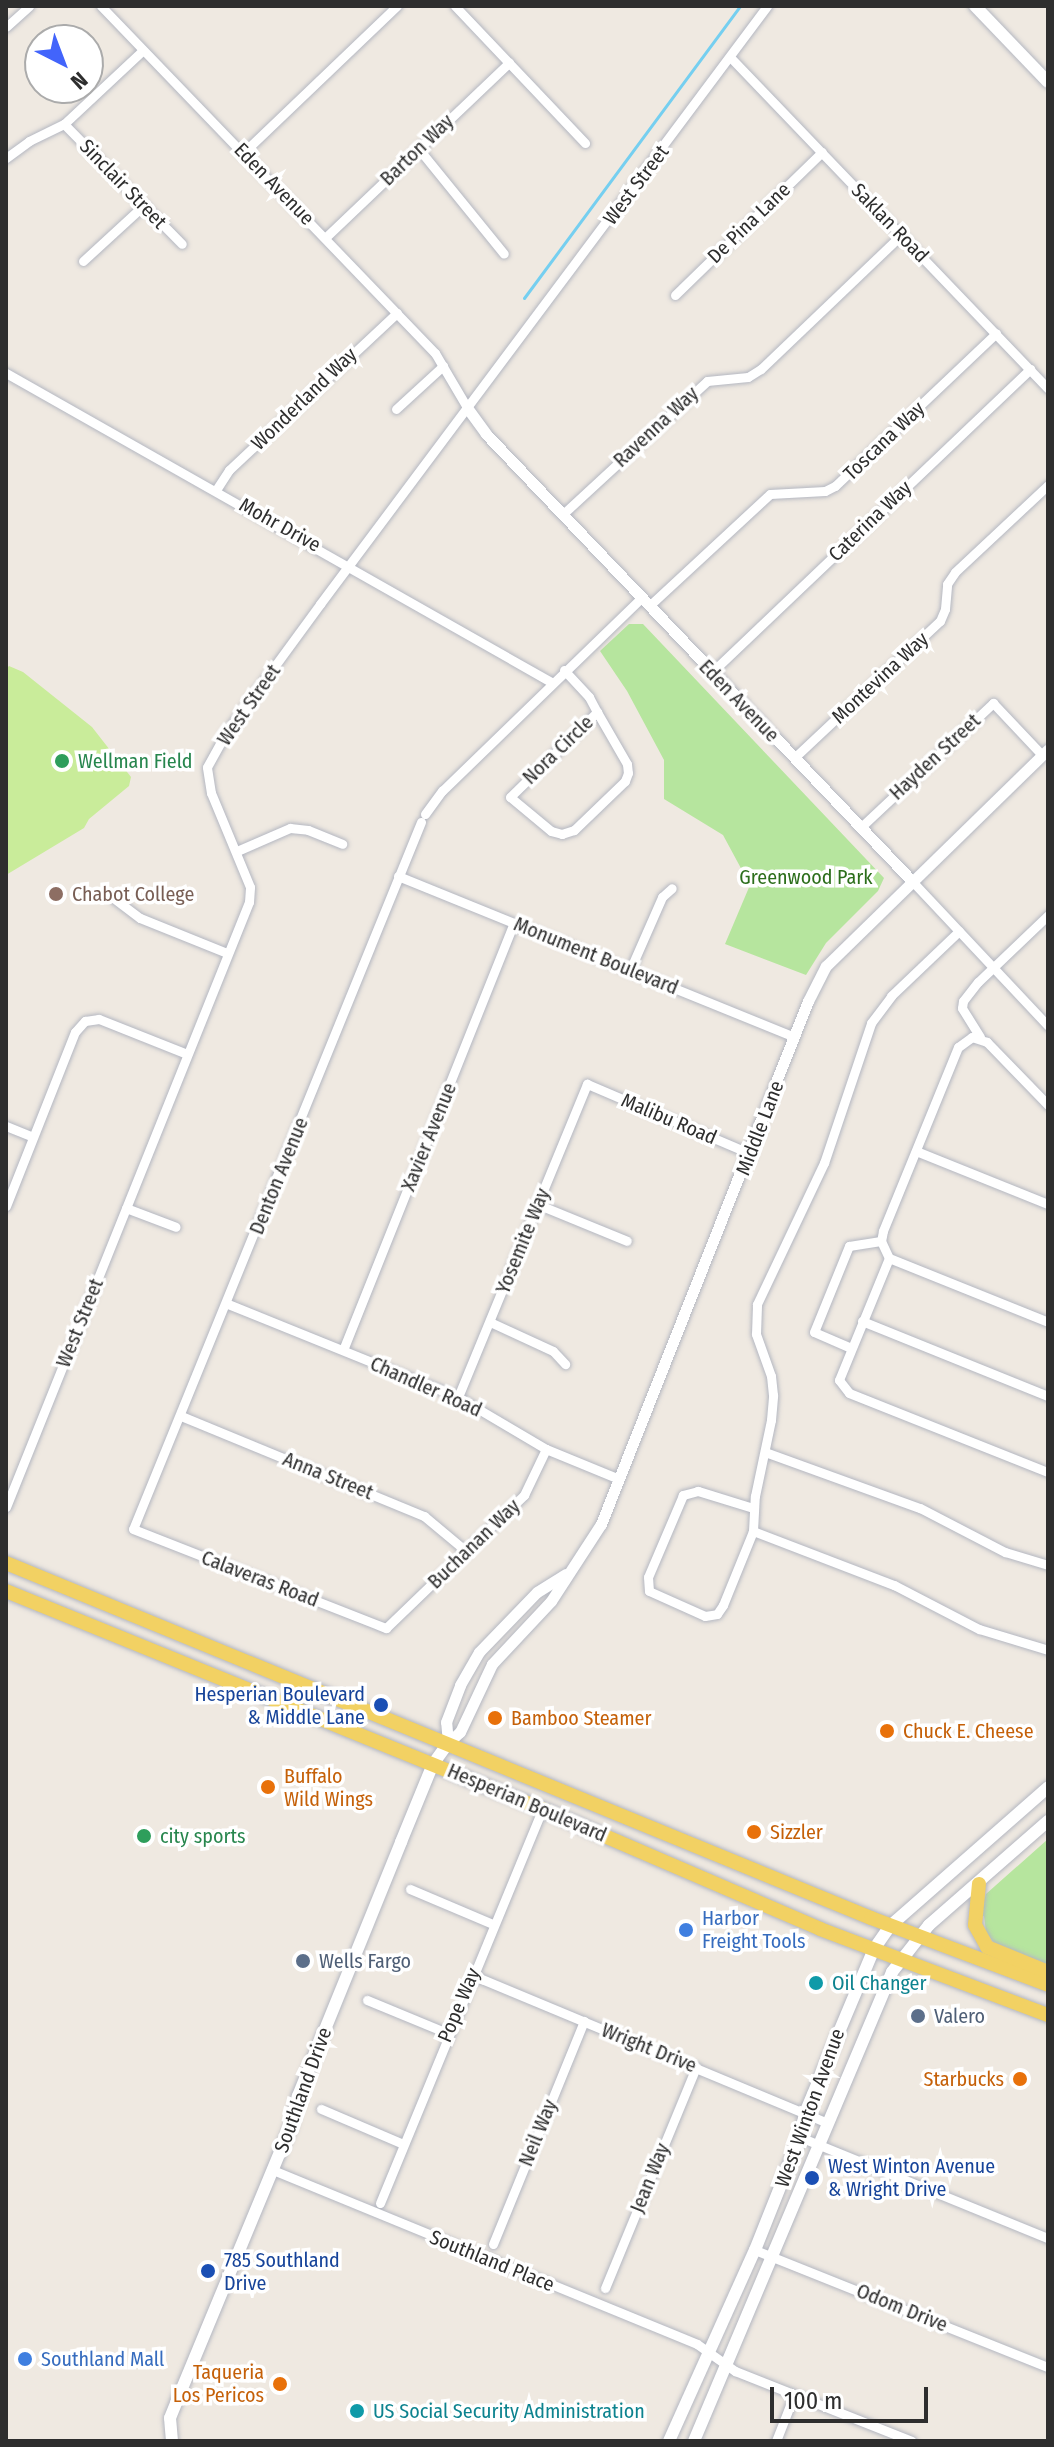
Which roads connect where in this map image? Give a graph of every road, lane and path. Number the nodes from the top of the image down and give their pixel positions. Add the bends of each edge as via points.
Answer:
1 (29, 6) edge
2 (101, 6) edge
3 (397, 6) edge
4 (455, 6) edge
5 (767, 6) edge
6 (975, 6) edge
7 (6, 27) edge
8 (143, 50) junction
9 (731, 58) junction
10 (509, 63) junction
11 (1048, 82) edge
12 (64, 124) junction
13 (585, 143) dead end
14 (418, 148) junction
15 (822, 152) junction
16 (243, 153) junction
17 (6, 158) edge
18 (144, 205) junction
19 (901, 235) junction
20 (326, 237) junction
21 (182, 244) dead end
22 (504, 254) dead end
23 (83, 261) dead end
24 (675, 295) dead end
25 (397, 313) junction
26 (996, 333) junction
27 (443, 366) junction
28 (1030, 369) junction
29 (6, 373) edge
30 (1048, 388) edge
31 (396, 409) dead end
32 (468, 409) junction
33 (1048, 485) edge
34 (216, 490) junction
35 (563, 514) junction
36 (350, 565) junction
37 (645, 602) junction
38 (564, 670) junction
39 (711, 673) junction
40 (551, 682) junction
41 (597, 712) junction
42 (1045, 752) edge
43 (794, 758) junction
44 (860, 828) junction
45 (342, 844) dead end
46 (237, 851) junction
47 (398, 876) junction
48 (911, 880) junction
49 (672, 888) dead end
50 (112, 897) dead end
51 (1048, 915) edge
52 (514, 923) junction
53 (959, 931) junction
54 (227, 953) junction
55 (993, 967) junction
56 (630, 970) junction
57 (1048, 1026) edge
58 (794, 1037) junction
59 (980, 1037) junction
60 (187, 1054) junction
61 (587, 1084) joint
62 (1048, 1105) edge
63 (6, 1126) edge
64 (33, 1137) junction
65 (916, 1151) junction
66 (751, 1154) junction
67 (537, 1204) junction
68 (1048, 1204) edge
69 (6, 1206) edge
70 (126, 1208) junction
71 (176, 1227) dead end
72 (627, 1241) dead end
73 (881, 1241) junction
74 (889, 1258) junction
75 (228, 1304) junction
76 (862, 1321) junction
77 (490, 1322) junction
78 (1048, 1322) edge
79 (851, 1348) junction
80 (343, 1350) junction
81 (565, 1364) dead end
82 (1048, 1396) edge
83 (458, 1397) junction
84 (181, 1416) junction
85 (546, 1449) junction
86 (765, 1452) junction
87 (1048, 1472) edge
88 (619, 1479) junction
89 (10, 1485) edge
90 (6, 1507) edge
91 (753, 1508) junction
92 (133, 1529) joint
93 (753, 1531) junction
94 (467, 1552) junction
95 (6, 1563) edge
96 (1048, 1565) edge
97 (569, 1572) junction
98 (6, 1591) edge
99 (386, 1628) joint
100 (1048, 1650) edge
101 (448, 1743) junction
102 (433, 1764) junction
103 (1048, 1787) edge
104 (542, 1809) junction
105 (1048, 1821) edge
106 (979, 1884) junction
107 (410, 1889) dead end
108 (493, 1924) junction
109 (890, 1926) junction
110 (918, 1937) junction
111 (874, 1949) junction
112 (900, 1959) junction
113 (1048, 1972) edge
114 (472, 1975) junction
115 (1048, 1985) edge
116 (367, 2000) dead end
117 (1048, 2015) edge
118 (584, 2021) junction
119 (447, 2033) junction
120 (696, 2067) junction
121 (321, 2109) dead end
122 (805, 2113) junction
123 (826, 2122) junction
124 (800, 2137) junction
125 (403, 2144) junction
126 (817, 2144) junction
127 (273, 2170) junction
128 (380, 2203) dead end
129 (1048, 2238) edge
130 (493, 2244) dead end
131 (755, 2250) junction
132 (771, 2256) junction
133 (605, 2288) dead end
134 (710, 2354) junction
135 (725, 2364) junction
136 (1048, 2367) edge
137 (794, 2395) junction
138 (899, 2439) edge
139 (172, 2441) edge
140 (669, 2441) edge
141 (694, 2441) edge
142 (776, 2441) edge
143 (912, 2441) edge

1 - 7 street
2 - 8 street, Eden Avenue
3 - 16 street
4 - 10 street
5 - 9 street, West Street
6 - 11 main road
8 - 12 street
8 - 16 street, Eden Avenue
9 - 15 street, Saklan Road
9 - 32 street, West Street
10 - 13 street
10 - 14 street, Barton Way
12 - 17 street
12 - 18 street, Sinclair Street
14 - 20 street, Barton Way
14 - 22 street
15 - 19 street, Saklan Road
15 - 24 street, De Pina Lane
16 - 20 street, Eden Avenue
18 - 21 street, Sinclair Street
18 - 23 street
19 - 26 street, Saklan Road
19 - 35 street, Ravenna Way via 761,369 748,377 707,381
20 - 25 street, Eden Avenue
25 - 27 street, Eden Avenue
25 - 34 street, Wonderland Way via 250,449
26 - 28 street, Saklan Road
26 - 37 street, Toscana Way via 835,486 770,494
27 - 31 street
27 - 32 street, Eden Avenue
28 - 30 street, Saklan Road
28 - 39 street, Caterina Way
29 - 34 street, Mohr Drive
32 - 35 street, Eden Avenue
32 - 36 street, West Street
33 - 43 street, Montevina Way via 955,572 947,584 940,621
34 - 36 street, Mohr Drive
35 - 37 street, Eden Avenue
36 - 40 street, Mohr Drive
36 - 46 street, West Street via 225,734 207,767 211,793
37 - 38 street, Denton Avenue
37 - 39 street, Eden Avenue
38 - 40 street, Denton Avenue
38 - 41 street, Nora Circle
39 - 43 street, Eden Avenue
40 - 47 street, Denton Avenue via 442,791 423,818
41 - 41 street, Nora Circle via 627,764 625,781 574,830 551,831 510,797
42 - 44 street, Hayden Street via 993,703
42 - 48 street, Middle Lane
43 - 44 street, Eden Avenue
44 - 48 street, Eden Avenue
45 - 46 street via 290,828
46 - 54 street, West Street via 250,887 249,902
47 - 52 street, Monument Boulevard
47 - 75 street, Denton Avenue
48 - 53 street, Eden Avenue
48 - 58 street, Middle Lane via 826,966
49 - 56 street via 662,897
50 - 54 street via 140,918
51 - 55 street
52 - 56 street, Monument Boulevard
52 - 80 street, Xavier Avenue
53 - 55 street, Eden Avenue
53 - 86 street via 891,996 871,1023 824,1163 757,1304 756,1334 773,1395
54 - 60 street, West Street
55 - 57 street, Eden Avenue
55 - 59 street via 969,992 962,1008
56 - 58 street, Monument Boulevard
58 - 66 street, Middle Lane
59 - 62 street
59 - 65 street via 966,1040 954,1053
60 - 64 street via 99,1019 85,1021 75,1032
60 - 70 street, West Street
61 - 66 street, Malibu Road
61 - 67 street, Yosemite Way
63 - 64 street
64 - 69 street
65 - 68 street
65 - 73 street
66 - 88 street, Middle Lane
67 - 72 street
67 - 77 street, Yosemite Way
70 - 71 street
70 - 89 street, West Street
73 - 74 street
73 - 79 street via 849,1246 814,1332
74 - 76 street
74 - 78 street
75 - 80 street, Chandler Road
75 - 84 street, Denton Avenue
76 - 79 street
76 - 82 street
77 - 81 street via 553,1351
77 - 83 street, Yosemite Way
79 - 87 street via 839,1380 849,1393
80 - 83 street, Chandler Road
83 - 85 street, Chandler Road
84 - 92 street, Denton Avenue
84 - 94 street, Anna Street via 424,1516
85 - 88 street, Chandler Road
85 - 94 street, Buchanan Way via 524,1495
86 - 91 street
86 - 96 street via 920,1508 1005,1552
88 - 97 street, Middle Lane via 594,1536
89 - 90 street, West Street
91 - 93 street
91 - 93 street via 698,1491 683,1495 648,1577 649,1591 700,1614 717,1614
92 - 99 street, Calaveras Road
93 - 100 street via 894,1585 979,1629
94 - 99 street, Buchanan Way
95 - 101 main road, Hesperian Boulevard
97 - 101 street, Middle Lane via 551,1601 492,1664 460,1732
97 - 101 street, Middle Lane via 537,1592 479,1652 446,1722
98 - 102 main road, Hesperian Boulevard
101 - 102 main road, Southland Drive
101 - 109 main road, Hesperian Boulevard
102 - 104 main road, Hesperian Boulevard
102 - 127 main road, Southland Drive via 314,2054
103 - 109 main road, West Winton Avenue
104 - 108 street, Pope Way
104 - 111 main road, Hesperian Boulevard
105 - 106 main road, West Winton Avenue
106 - 110 main road, West Winton Avenue
106 - 113 main road via 975,1925 987,1947
107 - 108 street
108 - 114 street, Pope Way
109 - 110 main road, Hesperian Boulevard
109 - 111 main road, West Winton Avenue
110 - 112 main road, West Winton Avenue
110 - 115 main road, Hesperian Boulevard
111 - 112 main road, Hesperian Boulevard
111 - 122 main road, West Winton Avenue
112 - 117 main road, Hesperian Boulevard
112 - 123 main road, West Winton Avenue
114 - 118 street, Wright Drive
114 - 119 street, Pope Way
116 - 119 street
118 - 120 street, Wright Drive
118 - 130 street, Neil Way
119 - 125 street, Pope Way
120 - 122 street, Wright Drive
120 - 133 street, Jean Way
121 - 125 street
122 - 123 street, Wright Drive
122 - 124 main road, West Winton Avenue
123 - 126 main road, West Winton Avenue
124 - 126 street
124 - 131 main road, West Winton Avenue
125 - 128 street, Pope Way
126 - 129 street
126 - 132 main road, West Winton Avenue
127 - 134 street, Southland Place via 697,2344
127 - 139 main road, Southland Drive via 170,2418
131 - 132 street, Odom Drive
131 - 134 main road, West Winton Avenue
132 - 135 main road, West Winton Avenue
132 - 136 street, Odom Drive
134 - 135 street, Southland Place
134 - 140 main road, West Winton Avenue
135 - 137 street, Southland Place
135 - 141 main road, West Winton Avenue
137 - 138 street, Southland Place
137 - 142 street
138 - 143 street, Southland Place

